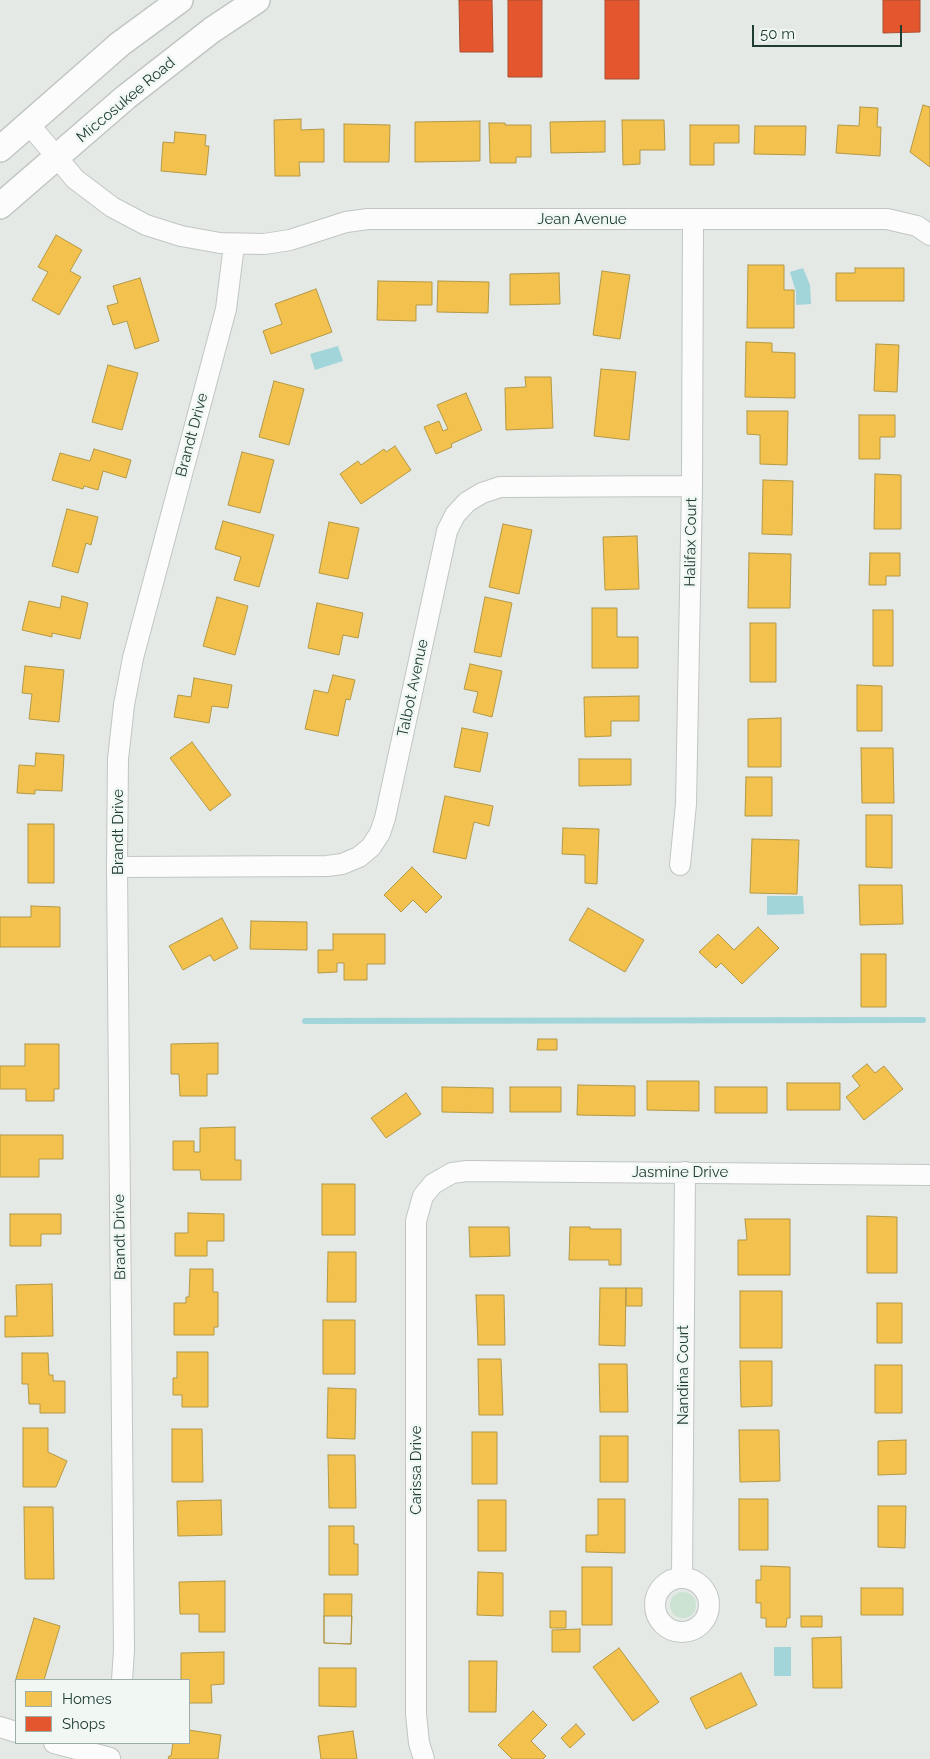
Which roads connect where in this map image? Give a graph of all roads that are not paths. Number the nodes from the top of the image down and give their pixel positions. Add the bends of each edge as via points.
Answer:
1 (180, 0) edge
2 (257, 0) edge
3 (28, 123) junction
4 (0, 149) edge
5 (57, 157) junction
6 (0, 206) edge
7 (692, 220) junction
8 (930, 236) edge
9 (234, 245) junction
10 (692, 486) junction
11 (680, 864) dead end
12 (117, 867) junction
13 (685, 1172) junction
14 (930, 1175) edge
15 (433, 1184) joint
16 (682, 1578) dead end
17 (122, 1679) edge
18 (0, 1728) edge
19 (15, 1732) edge
20 (57, 1744) edge
21 (113, 1744) edge
22 (109, 1759) edge
23 (424, 1759) edge

1 - 3 street via 120,44
2 - 5 street, Miccosukee Road via 212,30 134,91
3 - 4 street
3 - 5 street
5 - 6 street, Miccosukee Road
5 - 9 street via 75,179 112,206 146,225 181,236
7 - 8 street, Jean Avenue via 887,219 917,226
7 - 9 street, Jean Avenue via 368,219 346,222 290,240
7 - 10 street, Halifax Court
9 - 12 street, Brandt Drive via 226,309 124,705 118,759
10 - 11 street, Halifax Court via 686,804
10 - 12 street, Talbot Avenue via 500,487 467,502 455,515 447,531 385,818 371,847 358,857 327,866
12 - 17 street, Brandt Drive
13 - 14 street, Jasmine Drive
13 - 15 street, Jasmine Drive via 467,1171 452,1173
13 - 16 street, Nandina Court
15 - 23 street, Carissa Drive via 423,1196 416,1221 416,1714
18 - 19 street
20 - 22 street
21 - 22 street

